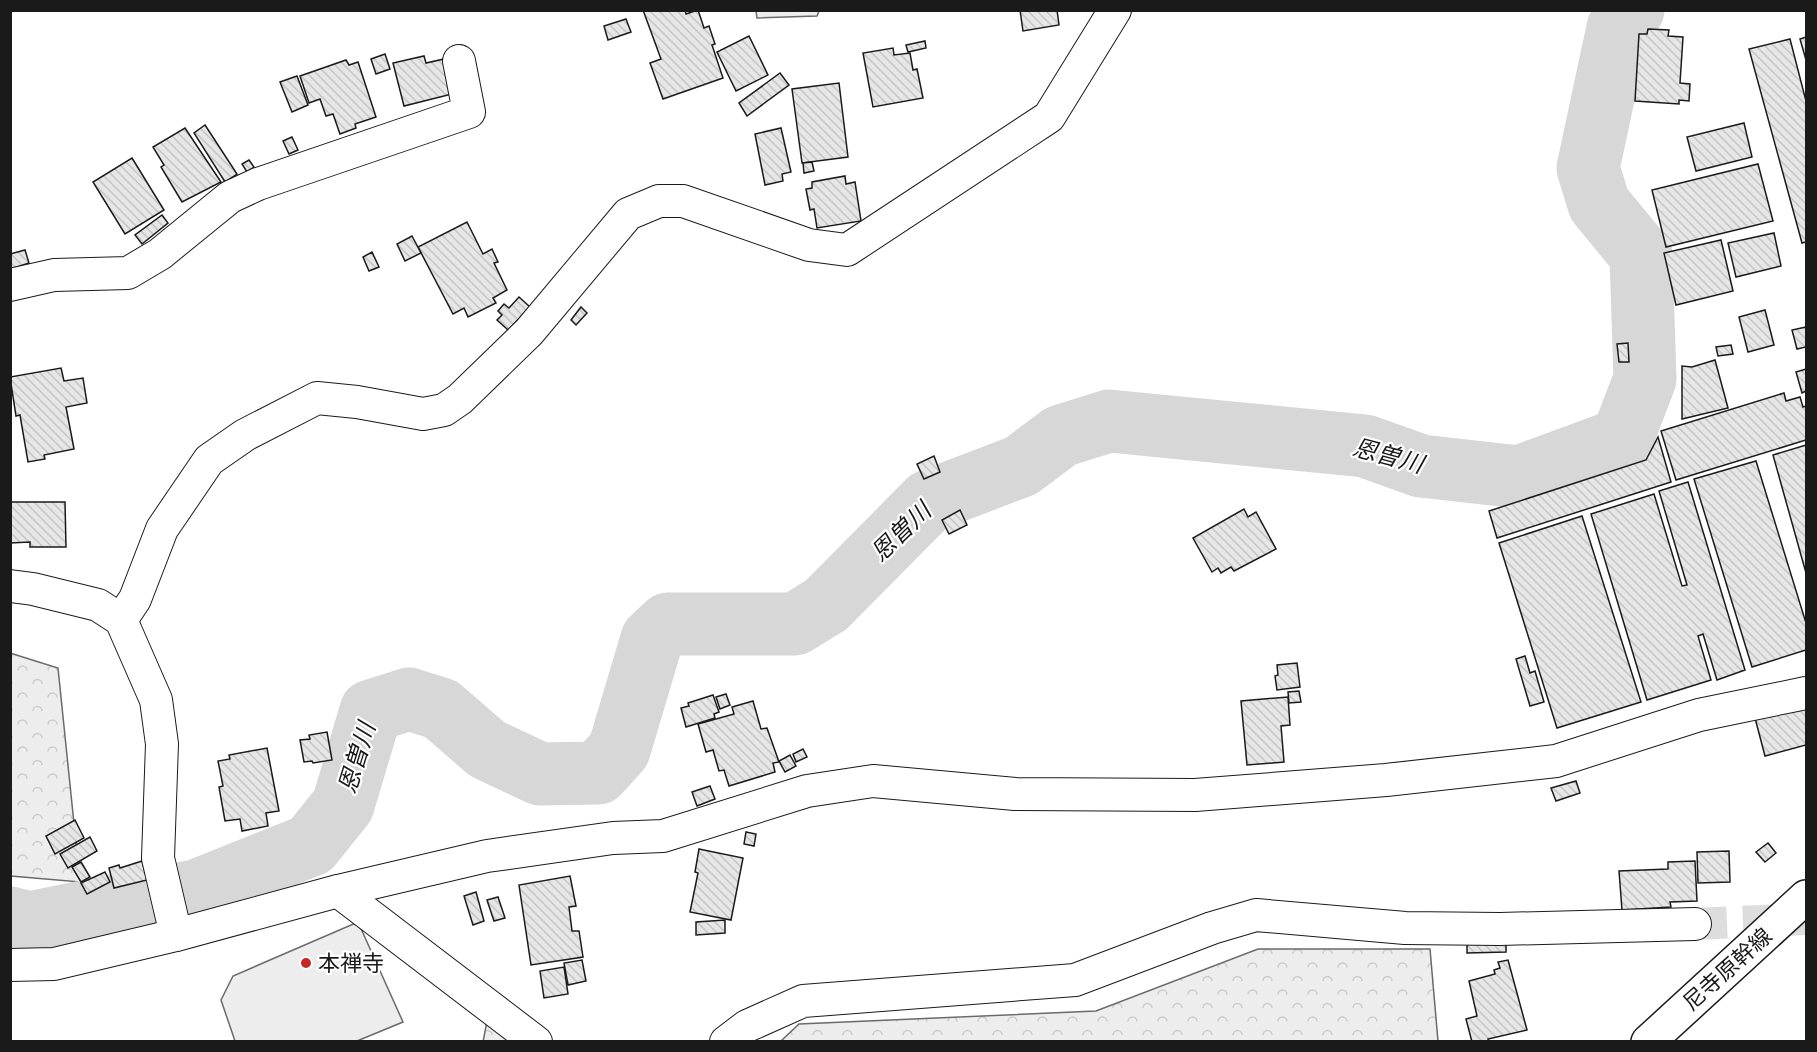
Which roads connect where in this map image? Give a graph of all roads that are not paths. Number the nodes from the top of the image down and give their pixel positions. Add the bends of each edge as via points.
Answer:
1 (1115, 10) edge
2 (459, 61) dead end
3 (10, 285) edge
4 (10, 586) edge
5 (121, 620) junction
6 (1806, 693) edge
7 (338, 891) junction
8 (1806, 897) edge
9 (1695, 924) tunnel mouth
10 (174, 926) junction
11 (10, 965) edge
12 (536, 1041) edge
13 (726, 1041) edge
14 (1648, 1041) edge

1 - 5 street via 1049,117 847,250 809,245 683,201 659,201 628,214 529,332 444,410 423,414 317,398 245,435 209,460 162,529 135,598
2 - 3 street via 469,112 230,197 160,254 128,273 54,275
4 - 5 street via 98,605
5 - 10 street via 156,700 162,744 158,858
6 - 7 street via 1699,715 1556,761 1376,781 1195,795 1015,794 873,781 807,791 663,836 613,838 487,856
7 - 10 street
7 - 12 street
8 - 14 street, 尼寺原幹線
9 - 13 street via 1405,928 1256,915 1075,980 803,1002 747,1026
10 - 11 street via 54,964

